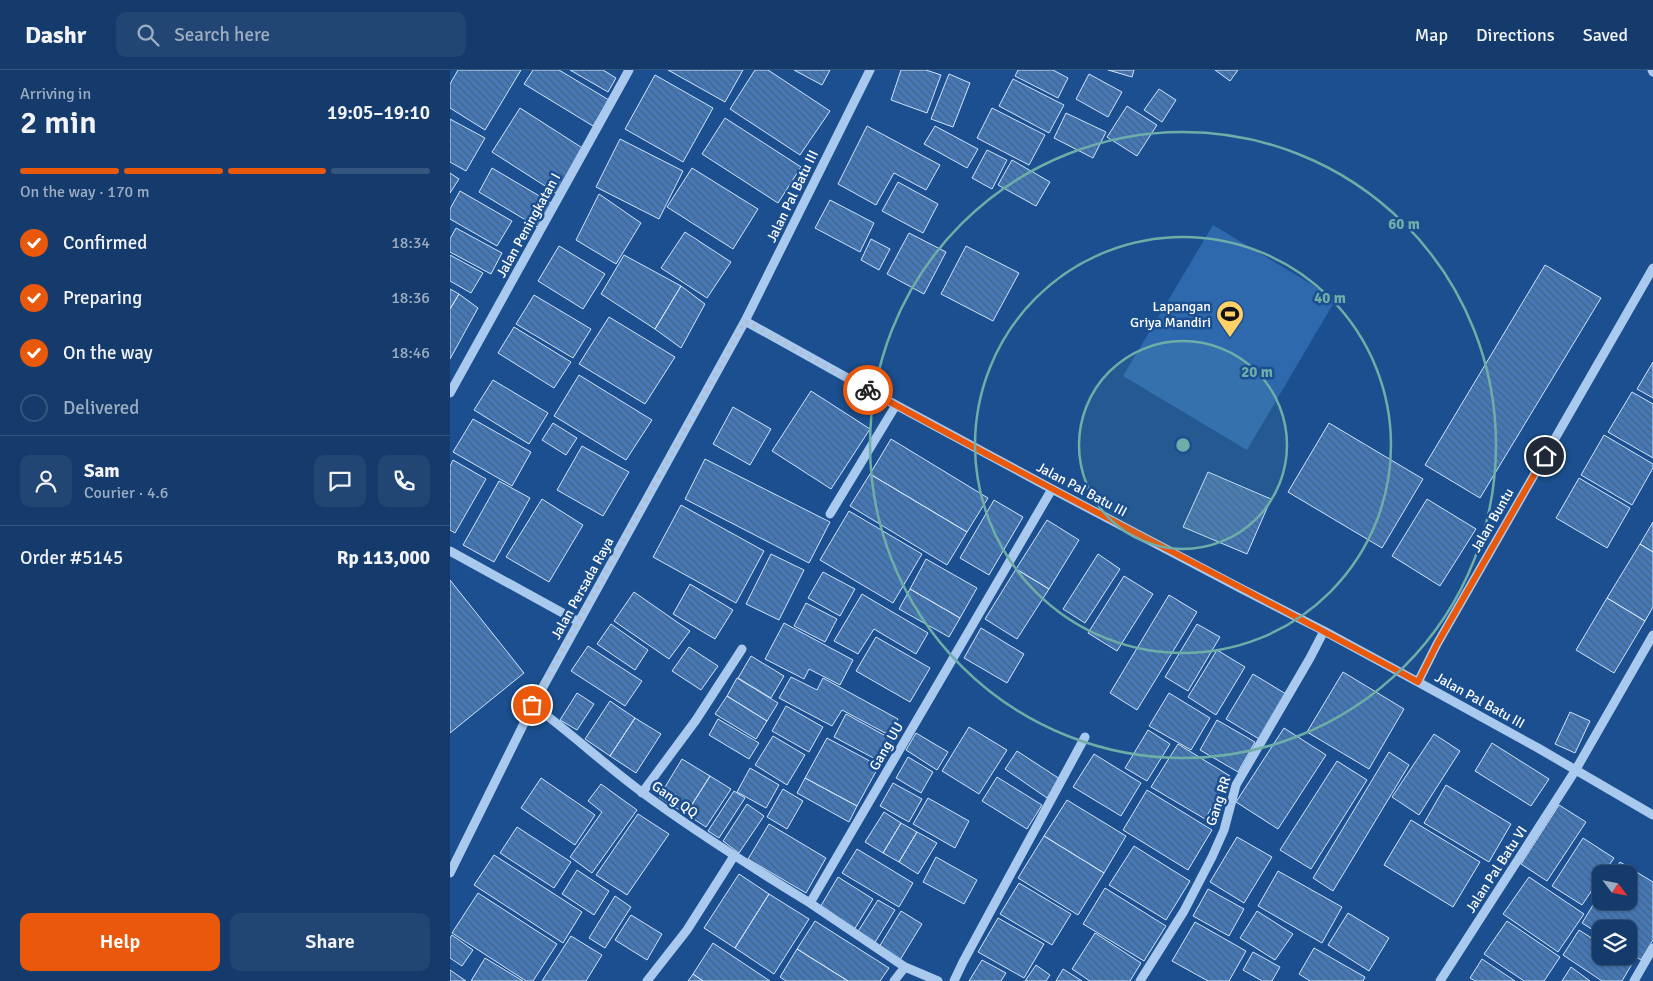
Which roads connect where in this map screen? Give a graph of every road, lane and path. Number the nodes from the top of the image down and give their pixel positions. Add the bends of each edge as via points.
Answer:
1 (629, 70) edge
2 (870, 70) edge
3 (1653, 268) edge
4 (745, 321) junction
5 (450, 393) edge
6 (896, 405) junction
7 (1052, 489) junction
8 (830, 514) dead end
9 (450, 552) edge
10 (579, 622) junction
11 (1324, 631) junction
12 (1653, 635) edge
13 (742, 649) dead end
14 (1418, 682) junction
15 (532, 705) junction
16 (1085, 737) dead end
17 (1575, 771) junction
18 (642, 793) junction
19 (1653, 816) edge
20 (734, 856) junction
21 (450, 873) edge
22 (810, 903) junction
23 (1653, 948) edge
24 (904, 967) junction
25 (647, 981) edge
26 (894, 981) edge
27 (938, 981) edge
28 (954, 981) edge
29 (1140, 981) edge
30 (1440, 981) edge
31 (1634, 981) edge

1 - 5 street, Jalan Peningkatan I
2 - 4 street, Jalan Pal Batu III
3 - 14 street, Jalan Buntu
4 - 6 street, Jalan Pal Batu III
4 - 10 street, Jalan Persada Raya
6 - 7 street, Jalan Pal Batu III
6 - 8 street
7 - 11 street, Jalan Pal Batu III
7 - 22 street, Gang UU
9 - 10 street
10 - 15 street, Jalan Persada Raya
11 - 14 street, Jalan Pal Batu III
11 - 29 street, Gang RR via 1236,785 1224,830 1212,857
12 - 17 street, Jalan Pal Batu VI
13 - 18 street via 696,720
14 - 17 street, Jalan Pal Batu III
15 - 18 street, Gang QQ
15 - 21 street, Jalan Persada Raya
16 - 28 street
17 - 19 street, Jalan Pal Batu III
17 - 30 street, Jalan Pal Batu VI
18 - 20 street, Gang QQ
20 - 22 street, Gang QQ
20 - 25 street via 687,930
22 - 24 street
23 - 31 street
24 - 26 street
24 - 27 street

